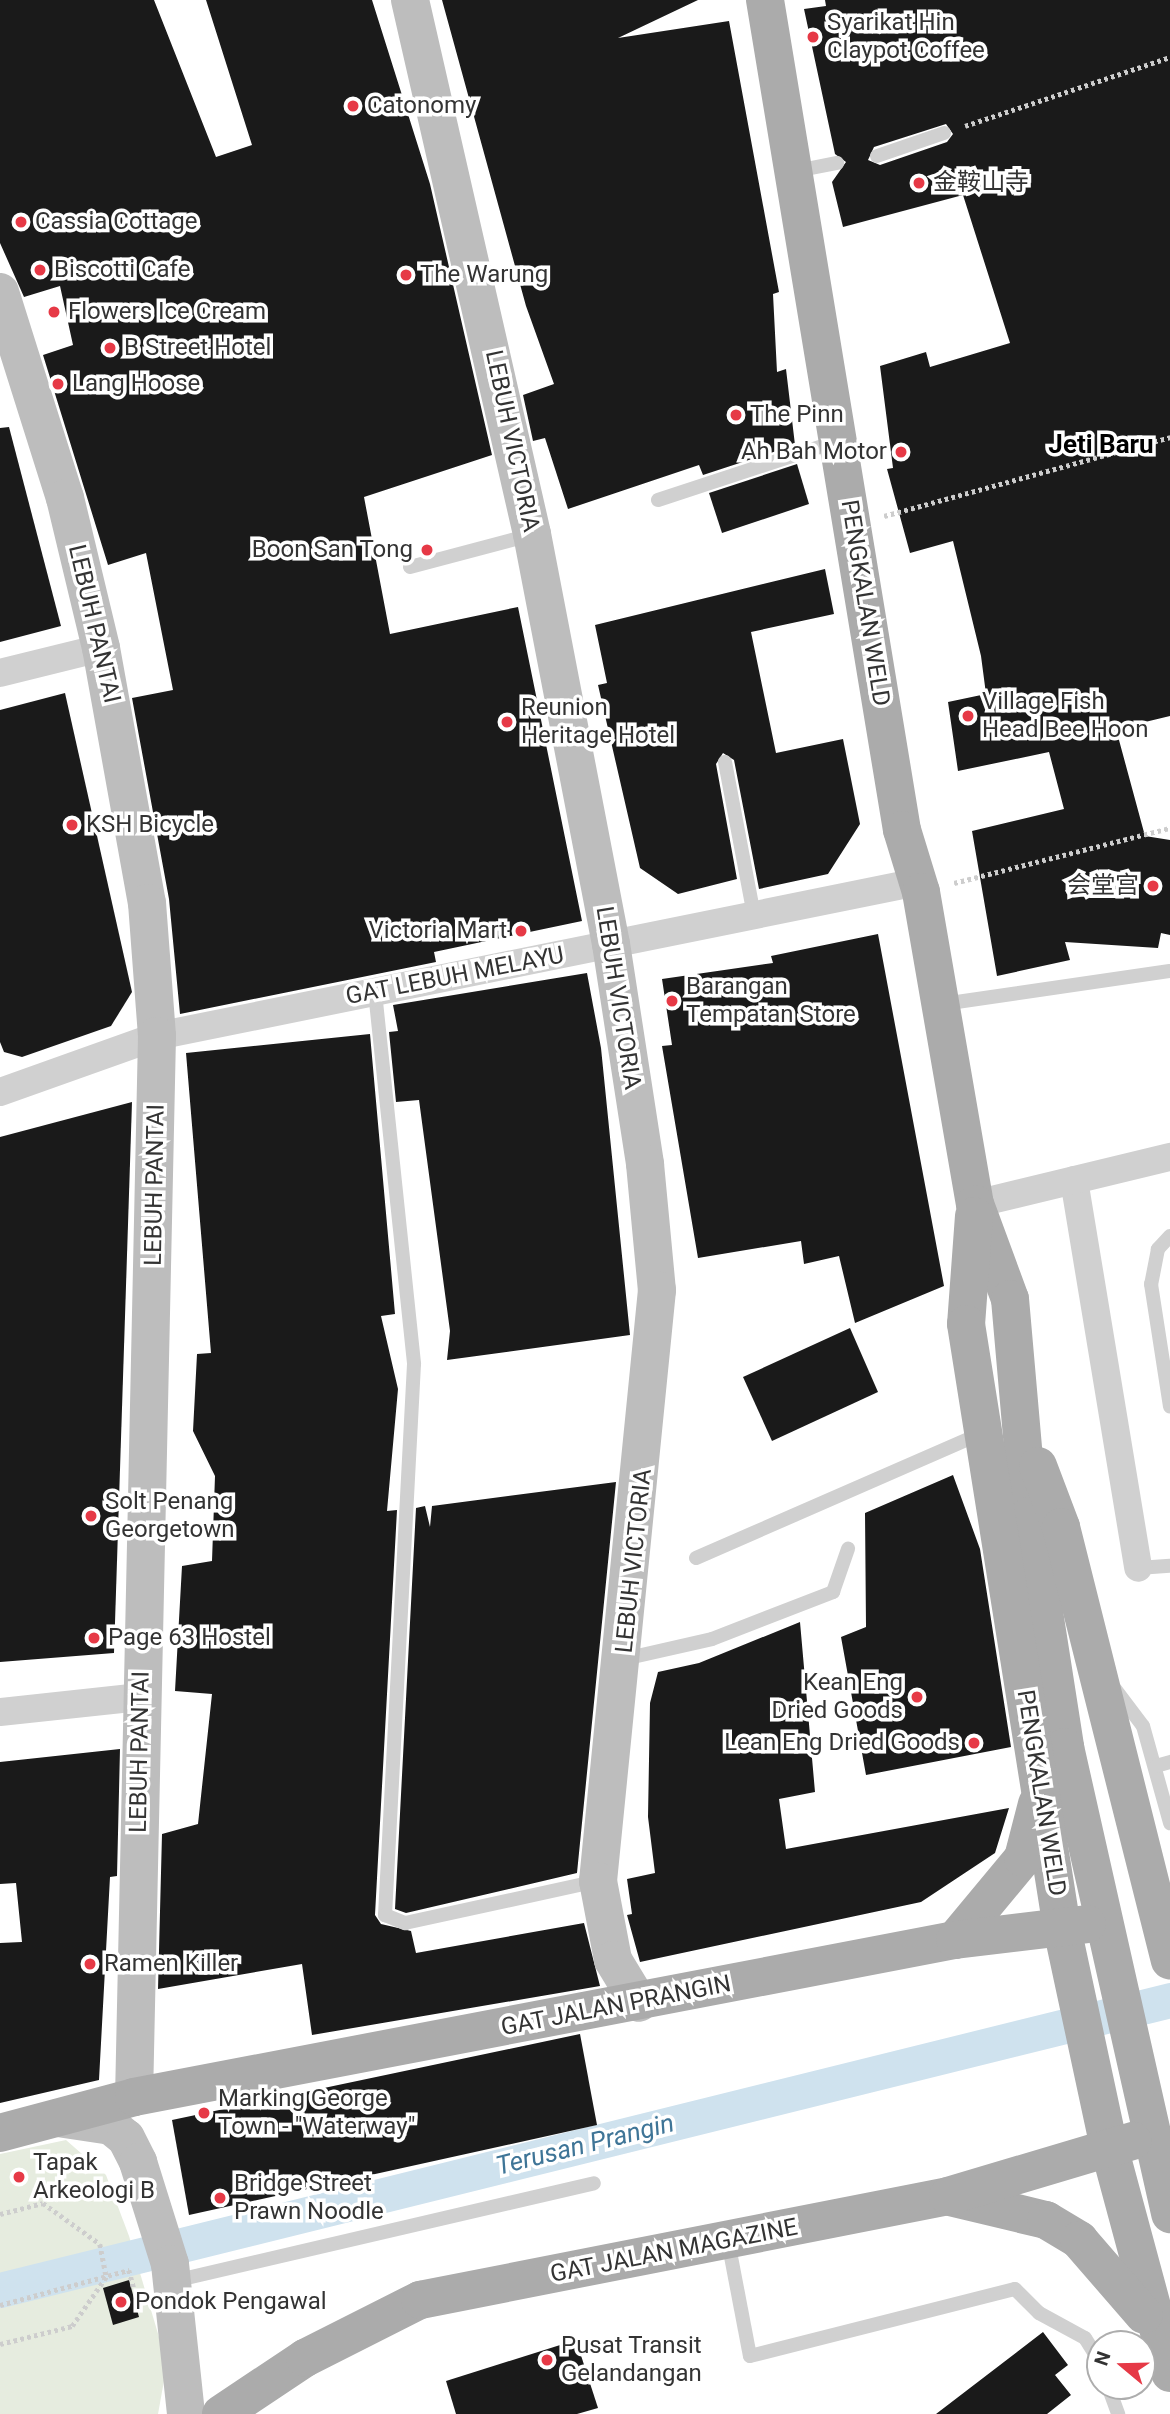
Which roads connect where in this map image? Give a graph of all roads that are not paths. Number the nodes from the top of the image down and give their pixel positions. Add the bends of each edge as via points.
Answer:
1 (410, 0) edge
2 (765, 0) edge
3 (944, 133) road end
4 (877, 156) dead end
5 (837, 163) dead end
6 (795, 171) junction
7 (0, 292) edge
8 (8, 344) edge
9 (838, 441) junction
10 (658, 500) dead end
11 (532, 534) junction
12 (410, 567) dead end
13 (101, 648) junction
14 (0, 673) edge
15 (725, 762) dead end
16 (920, 887) junction
17 (754, 916) junction
18 (611, 944) junction
19 (1170, 971) edge
20 (375, 992) junction
21 (942, 1004) junction
22 (157, 1036) junction
23 (0, 1092) edge
24 (1170, 1157) edge
25 (1074, 1180) junction
26 (975, 1204) junction
27 (1170, 1236) edge
28 (1170, 1407) edge
29 (985, 1432) junction
30 (1027, 1434) junction
31 (848, 1549) dead end
32 (696, 1558) dead end
33 (1170, 1566) edge
34 (1138, 1567) joint
35 (1089, 1654) junction
36 (624, 1659) junction
37 (140, 1697) junction
38 (0, 1712) edge
39 (1163, 1764) edge
40 (1040, 1786) junction
41 (1170, 1823) edge
42 (598, 1881) junction
43 (1099, 1921) junction
44 (1062, 1928) junction
45 (955, 1940) junction
46 (1168, 1942) edge
47 (639, 2003) junction
48 (134, 2097) junction
49 (58, 2118) junction
50 (0, 2133) edge
51 (1149, 2136) junction
52 (1109, 2147) junction
53 (594, 2183) dead end
54 (948, 2196) junction
55 (1170, 2214) edge
56 (728, 2241) junction
57 (171, 2272) junction
58 (1154, 2328) junction
59 (1086, 2340) edge
60 (1170, 2373) edge
61 (186, 2414) edge
62 (221, 2414) edge

1 - 11 street, LEBUH VICTORIA
2 - 6 main road, PENGKALAN WELD
3 - 4 lane
5 - 6 lane
6 - 9 main road, PENGKALAN WELD
7 - 8 street, LEBUH PANTAI
8 - 13 street, LEBUH PANTAI via 65,498
9 - 10 lane
9 - 16 main road, PENGKALAN WELD via 902,830
11 - 12 lane
11 - 18 street, LEBUH VICTORIA
13 - 14 street
13 - 22 street, LEBUH PANTAI via 145,890
15 - 17 lane
16 - 17 street, GAT LEBUH MELAYU
16 - 21 main road, PENGKALAN WELD
17 - 18 street, GAT LEBUH MELAYU
18 - 20 street, GAT LEBUH MELAYU
18 - 36 street, LEBUH VICTORIA via 657,1290
19 - 21 lane
20 - 22 street, GAT LEBUH MELAYU
20 - 42 lane via 414,1364 385,1915 405,1923
21 - 26 main road, PENGKALAN WELD
22 - 23 street, GAT LEBUH MELAYU
22 - 37 street, LEBUH PANTAI
24 - 25 street
25 - 26 street
25 - 34 street
26 - 29 main road, PENGKALAN WELD via 967,1324
26 - 30 main road, PENGKALAN WELD via 1010,1299
27 - 28 lane via 1158,1249 1151,1284
29 - 32 lane
29 - 40 main road, PENGKALAN WELD
30 - 35 main road, PENGKALAN WELD via 1061,1527
30 - 43 main road, PENGKALAN WELD via 1029,1516
31 - 36 lane via 833,1592 712,1639
33 - 34 lane
35 - 39 lane via 1143,1726
35 - 46 main road, PENGKALAN WELD
36 - 42 street, LEBUH VICTORIA
37 - 38 street
37 - 48 street, LEBUH PANTAI
39 - 41 lane
40 - 44 main road, PENGKALAN WELD
40 - 45 main road via 1023,1858
42 - 47 street, LEBUH VICTORIA via 613,1960
43 - 44 main road, GAT JALAN PRANGIN
43 - 51 main road, PENGKALAN WELD
44 - 45 main road, GAT JALAN PRANGIN
44 - 52 main road, PENGKALAN WELD
45 - 47 main road, GAT JALAN PRANGIN
47 - 48 main road, GAT JALAN PRANGIN
48 - 49 main road, GAT JALAN PRANGIN
49 - 50 main road, GAT JALAN PRANGIN
49 - 57 street via 111,2126 126,2138 161,2227
51 - 52 main road, GAT JALAN MAGAZINE
51 - 55 main road, PENGKALAN WELD
52 - 54 main road, GAT JALAN MAGAZINE
52 - 58 main road, PENGKALAN WELD
53 - 57 lane
54 - 56 main road, GAT JALAN MAGAZINE
54 - 58 main road via 1046,2220 1079,2240
56 - 59 lane via 750,2356 1015,2288 1039,2313
56 - 62 main road, GAT JALAN MAGAZINE via 420,2300 305,2358
57 - 61 street
58 - 60 main road, PENGKALAN WELD

